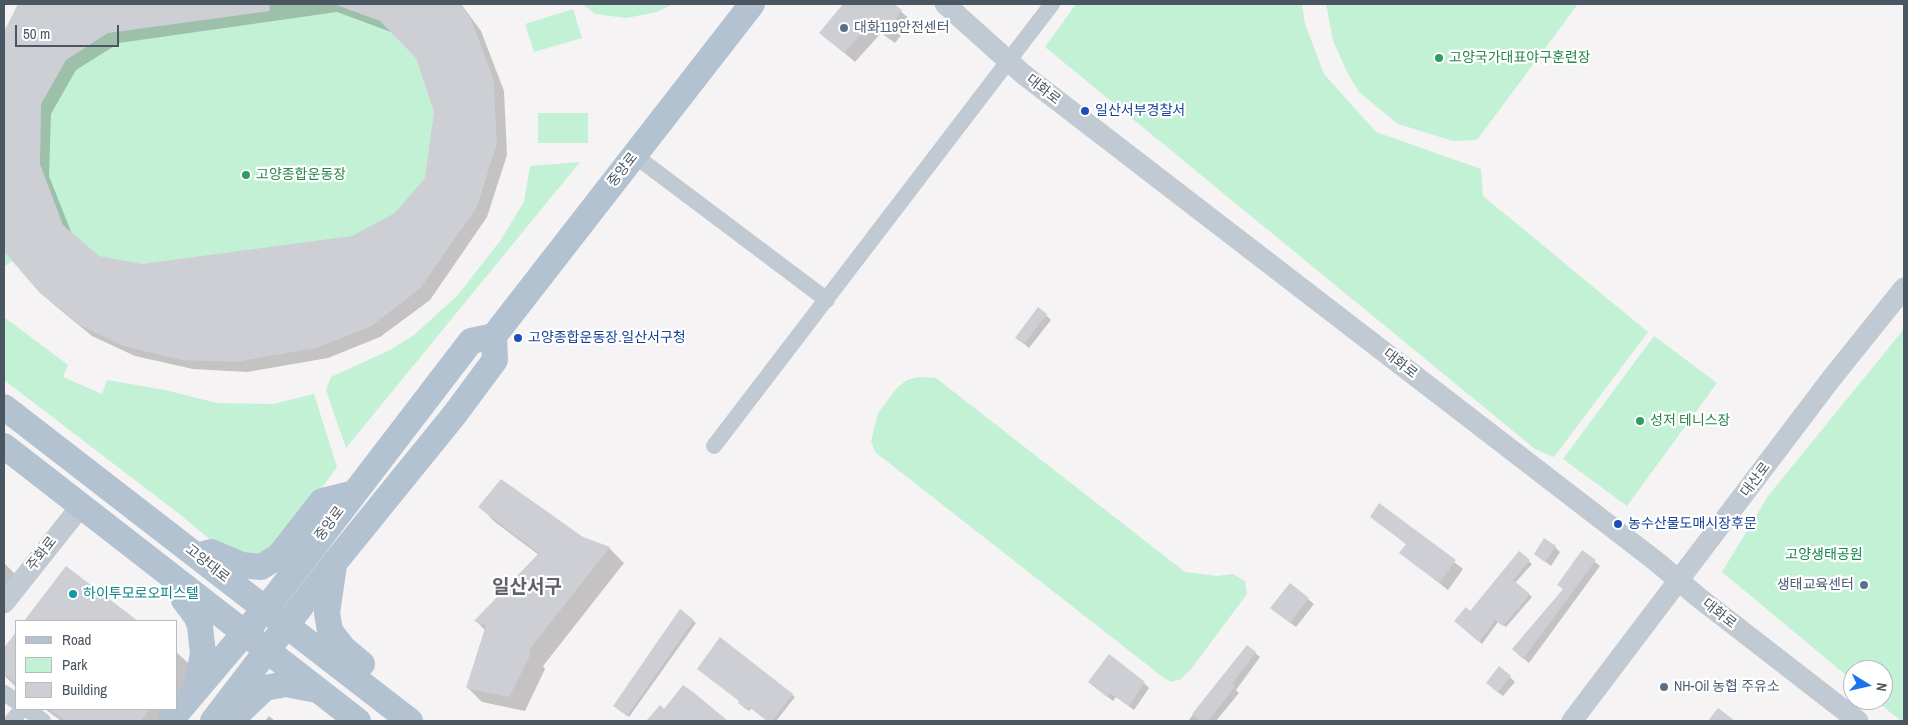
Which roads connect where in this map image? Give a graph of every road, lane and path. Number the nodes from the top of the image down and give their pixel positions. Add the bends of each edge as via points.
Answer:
1 (752, 4) edge
2 (944, 4) edge
3 (1052, 4) edge
4 (1008, 61) junction
5 (634, 155) junction
6 (1904, 288) edge
7 (827, 300) junction
8 (494, 336) junction
9 (4, 407) edge
10 (4, 446) edge
11 (714, 446) dead end
12 (354, 492) junction
13 (81, 506) junction
14 (197, 556) junction
15 (335, 562) junction
16 (1679, 582) junction
17 (182, 584) junction
18 (4, 603) edge
19 (265, 608) junction
20 (286, 624) junction
21 (243, 633) junction
22 (266, 650) junction
23 (196, 690) junction
24 (319, 691) junction
25 (372, 692) junction
26 (4, 693) edge
27 (15, 700) edge
28 (21, 710) edge
29 (28, 710) edge
30 (12, 721) edge
31 (43, 721) edge
32 (170, 721) edge
33 (213, 721) edge
34 (230, 721) edge
35 (358, 721) edge
36 (410, 721) edge
37 (1572, 721) edge
38 (1858, 721) edge

1 - 5 main road, 중앙로
2 - 4 street, 대화로
3 - 4 street
4 - 7 street
4 - 16 street, 대화로
5 - 7 street
5 - 8 main road, 중앙로
6 - 16 street, 대산로 via 1831,379
7 - 11 street
8 - 12 main road, 중앙로 via 471,341
8 - 15 main road, 중앙로 via 495,360
9 - 14 main road, 고양대로
10 - 13 main road
12 - 14 main road via 322,501 279,556 261,567 242,565 211,552
12 - 19 main road, 중앙로
13 - 17 main road
13 - 18 street, 주화로
14 - 19 main road, 고양대로
15 - 20 main road, 중앙로
15 - 25 main road via 327,613 330,631 343,648 369,669
16 - 37 street, 대산로
16 - 38 street, 대화로
17 - 21 main road
17 - 23 main road via 184,600 200,626 202,667
19 - 20 main road, 고양대로
19 - 21 main road, 중앙로
20 - 22 main road, 중앙로
20 - 25 main road, 고양대로
21 - 22 main road
21 - 23 main road, 중앙로
22 - 24 main road
22 - 33 main road, 중앙로
23 - 32 main road, 중앙로
24 - 34 main road via 286,684 265,688
24 - 35 main road
25 - 36 main road, 고양대로
26 - 27 street
28 - 30 street
29 - 31 street

